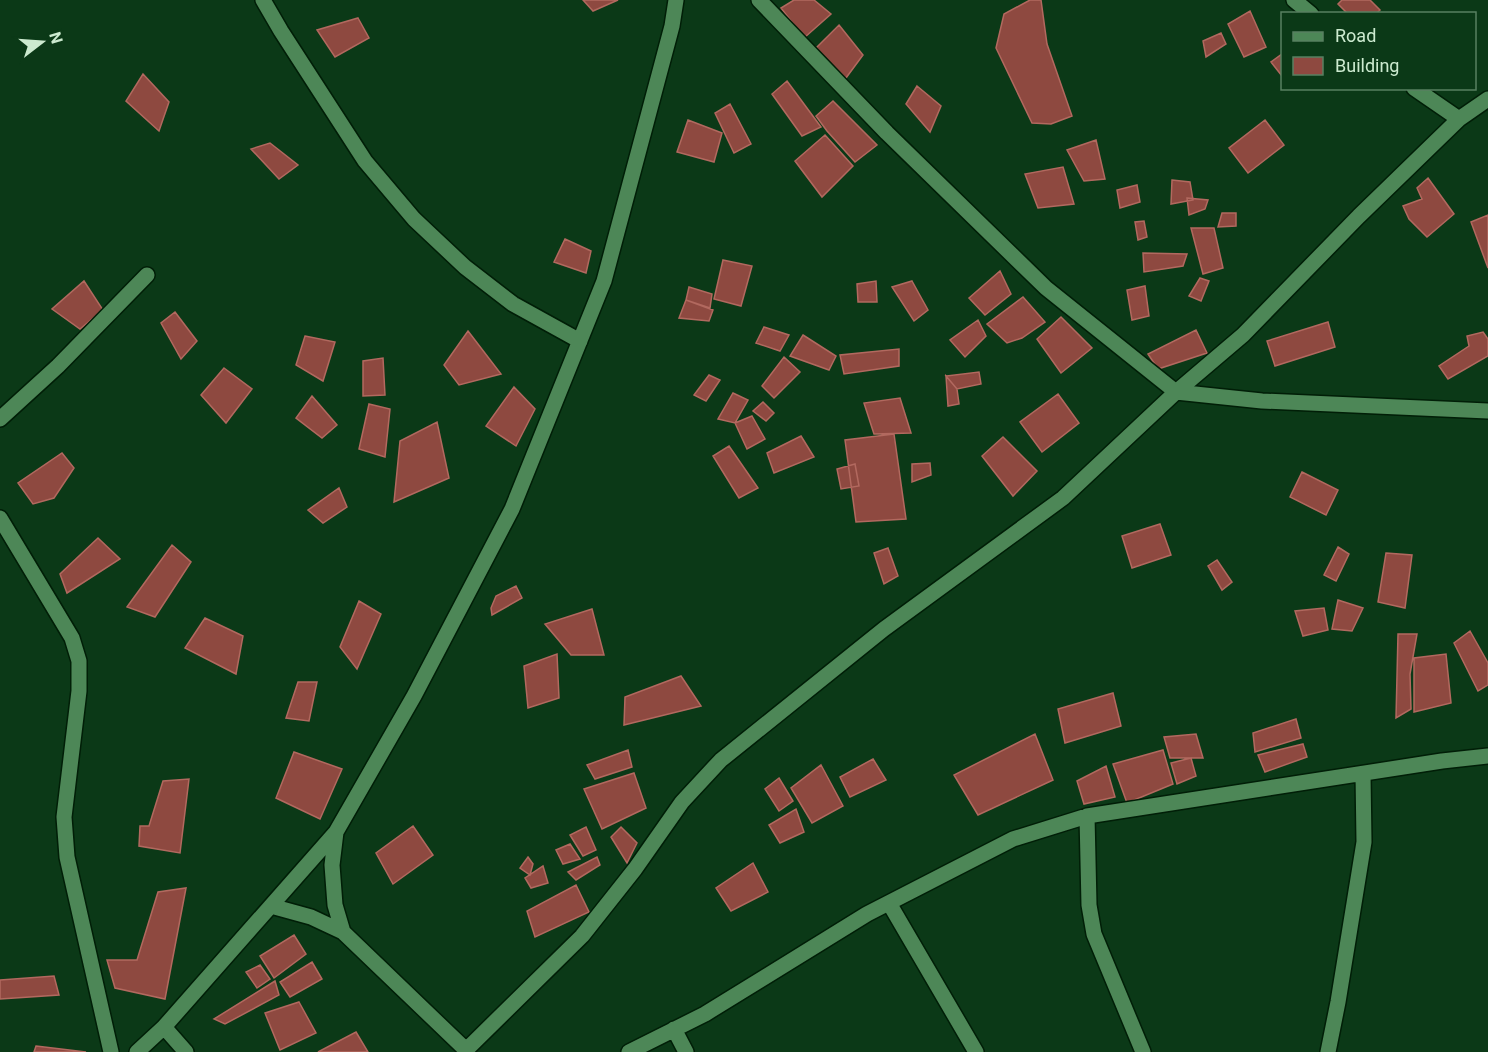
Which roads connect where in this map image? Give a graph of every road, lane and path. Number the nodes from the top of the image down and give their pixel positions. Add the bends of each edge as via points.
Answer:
1 (263, 0) edge
2 (676, 0) edge
3 (759, 0) edge
4 (1294, 0) edge
5 (1309, 12) edge
6 (1417, 90) edge
7 (1488, 99) edge
8 (1459, 119) junction
9 (147, 275) dead end
10 (580, 341) junction
11 (1176, 392) junction
12 (1488, 411) edge
13 (0, 419) edge
14 (0, 518) edge
15 (1488, 756) edge
16 (1363, 774) junction
17 (1087, 816) junction
18 (336, 832) junction
19 (889, 903) junction
20 (271, 906) junction
21 (343, 932) junction
22 (164, 1027) junction
23 (674, 1029) junction
24 (465, 1051) edge
25 (111, 1052) edge
26 (137, 1052) edge
27 (186, 1052) edge
28 (629, 1052) edge
29 (686, 1052) edge
30 (976, 1052) edge
31 (1143, 1052) edge
32 (1328, 1052) edge

1 - 10 street via 365,160 414,219 465,267 513,304
2 - 10 street via 604,281
3 - 11 street via 887,133 1046,288
4 - 5 street
6 - 8 street
7 - 8 street
8 - 11 street via 1243,335
9 - 13 street
10 - 18 street via 512,510 414,696
11 - 12 street via 1262,401
11 - 24 street via 1063,498 884,628 721,759 682,802 582,936
14 - 25 street via 72,638 79,661 64,817 67,857
15 - 16 street
16 - 17 street
16 - 32 street via 1364,842
17 - 19 street via 1013,839
17 - 31 street via 1089,905 1094,934
18 - 20 street
18 - 21 street via 332,865
19 - 23 street
19 - 30 street
20 - 21 street via 311,917
20 - 22 street
21 - 24 street
22 - 26 street
22 - 27 street
23 - 28 street
23 - 29 street

